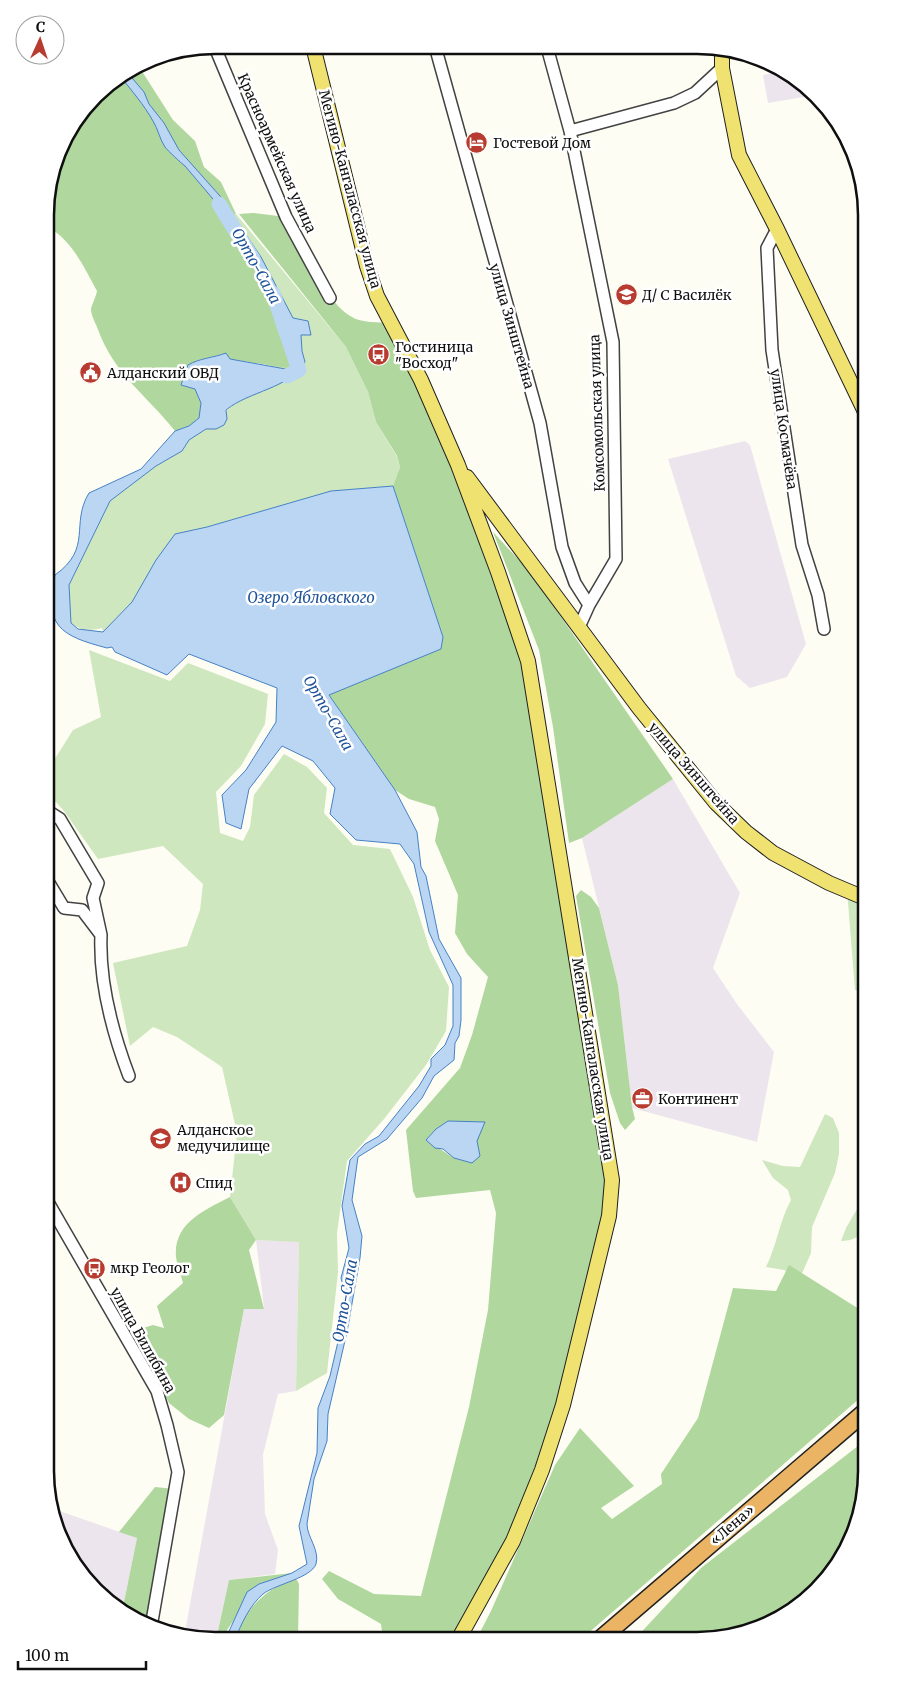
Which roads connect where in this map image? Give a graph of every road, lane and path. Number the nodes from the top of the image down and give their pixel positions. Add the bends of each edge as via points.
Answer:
1 (218, 54) edge
2 (315, 54) edge
3 (437, 54) edge
4 (549, 54) edge
5 (722, 56) edge
6 (722, 68) junction
7 (570, 131) junction
8 (778, 228) junction
9 (330, 298) dead end
10 (858, 397) edge
11 (458, 465) junction
12 (589, 605) junction
13 (580, 625) junction
14 (824, 629) dead end
15 (54, 815) edge
16 (54, 891) edge
17 (858, 895) edge
18 (101, 935) junction
19 (129, 1076) dead end
20 (54, 1213) edge
21 (858, 1418) edge
22 (152, 1620) edge
23 (462, 1632) edge
24 (608, 1632) edge

1 - 9 street, Красноармейская улица via 286,217
2 - 11 main road, Мегино-Кангаласская улица via 367,266 384,310 421,380
3 - 12 street, улица Зинштейна via 540,423 562,547 575,583
4 - 7 street, Комсомольская улица
5 - 6 main road
6 - 7 street via 695,93 674,103
6 - 8 main road via 739,155
7 - 12 street, Комсомольская улица via 612,342 616,560
8 - 10 main road
8 - 14 street, улица Космачёва via 767,248 772,350 802,545 818,595
11 - 13 main road, Мегино-Кангаласская улица
11 - 23 main road, Мегино-Кангаласская улица via 528,661 612,1180 609,1216 563,1405 542,1470 513,1541
12 - 13 street, Комсомольская улица
13 - 17 main road, улица Зинштейна via 639,708 716,803 746,832 780,857
15 - 18 street via 60,819 98,882 94,898
16 - 18 street via 64,908 82,910
18 - 19 street via 100,960 115,1039
20 - 22 street, улица Билибина via 157,1391 168,1425 178,1472
21 - 24 highway, «Лена»

